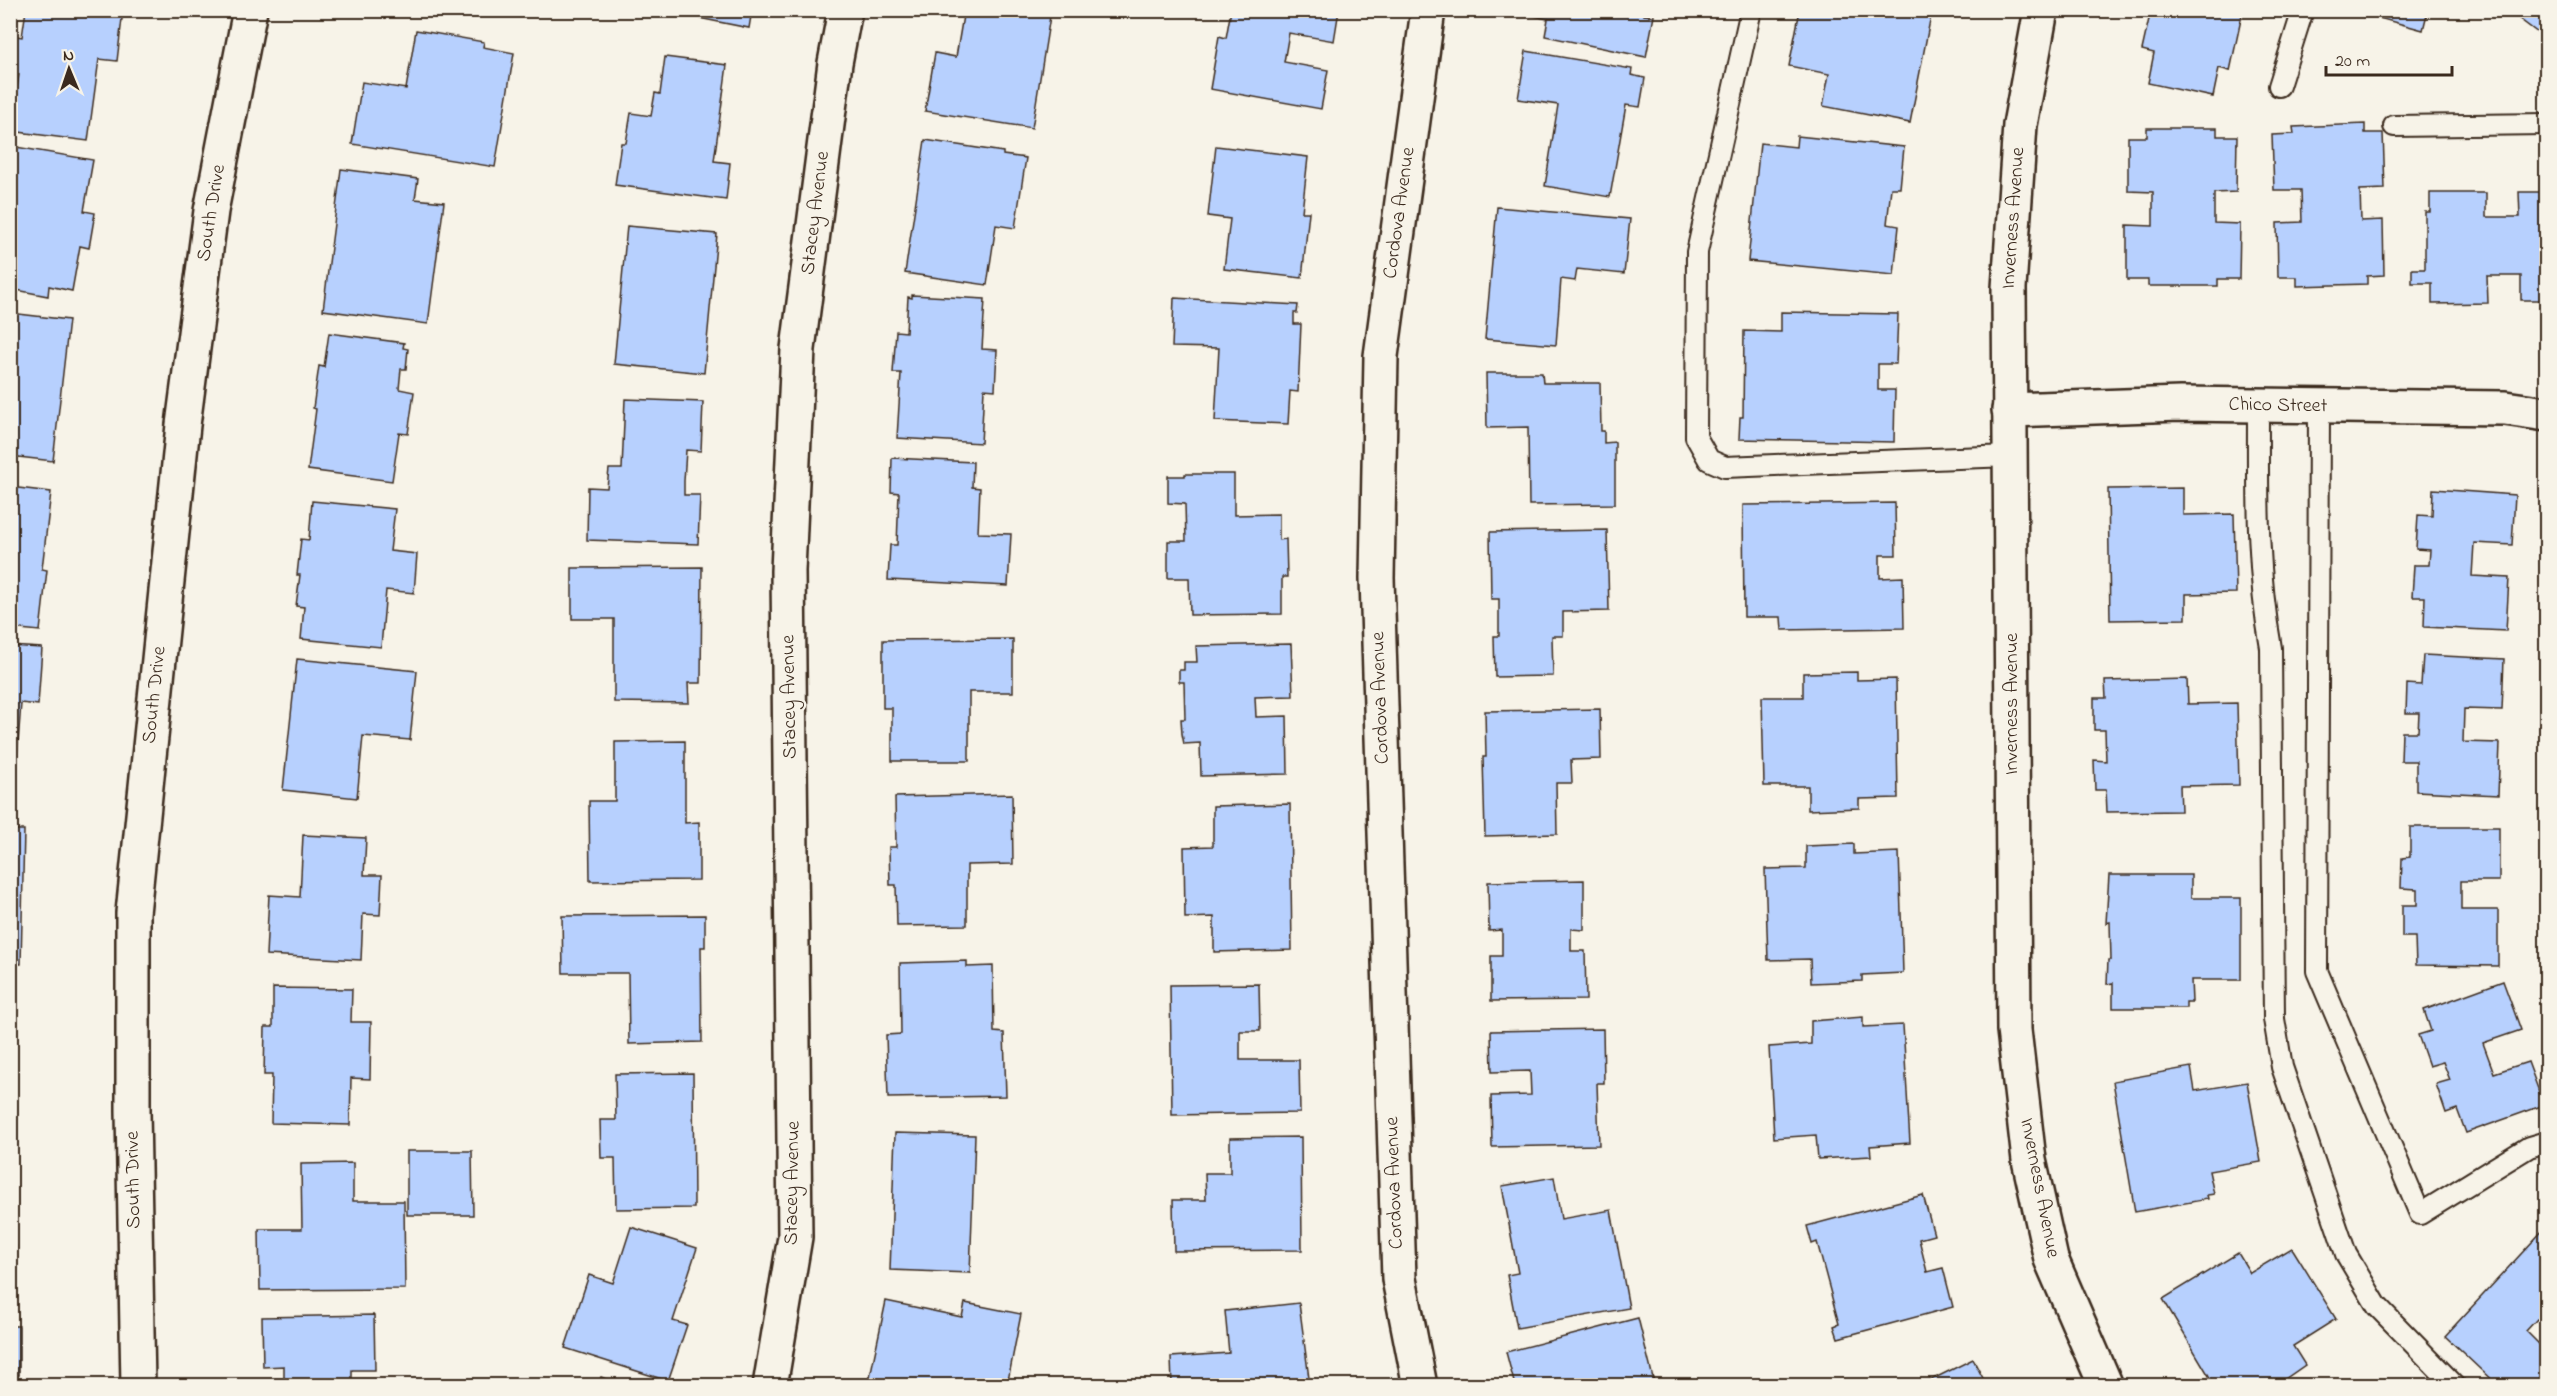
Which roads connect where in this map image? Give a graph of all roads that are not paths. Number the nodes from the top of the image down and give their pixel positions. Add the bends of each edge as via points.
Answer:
1 (250, 10) edge
2 (845, 10) edge
3 (1428, 10) edge
4 (1751, 10) edge
5 (2041, 10) edge
6 (2303, 10) edge
7 (2279, 86) dead end
8 (2547, 124) edge
9 (2394, 126) dead end
10 (2258, 405) junction
11 (2319, 406) junction
12 (2009, 410) junction
13 (2547, 414) edge
14 (2010, 456) junction
15 (2547, 1142) edge
16 (138, 1386) edge
17 (770, 1386) edge
18 (1420, 1386) edge
19 (2106, 1386) edge
20 (2455, 1386) edge

1 - 16 street, South Drive via 211,211 187,391 133,913
2 - 17 street, Stacey Avenue via 798,349 788,572 795,1237
3 - 18 street, Cordova Avenue via 1382,356 1377,578 1399,1279
4 - 14 lane via 1697,252 1696,437 1708,460 1725,467
5 - 12 street, Inverness Avenue via 2020,125 2009,288
6 - 7 lane
8 - 9 lane
10 - 11 street, Chico Street
10 - 12 street, Chico Street
10 - 20 lane via 2259,557 2271,648 2274,1019 2282,1067 2346,1254 2377,1306
11 - 13 street, Chico Street via 2505,408
11 - 15 lane via 2318,971 2420,1214 2529,1147
12 - 14 street, Inverness Avenue
14 - 19 street, Inverness Avenue via 2014,1030 2029,1160 2051,1259

